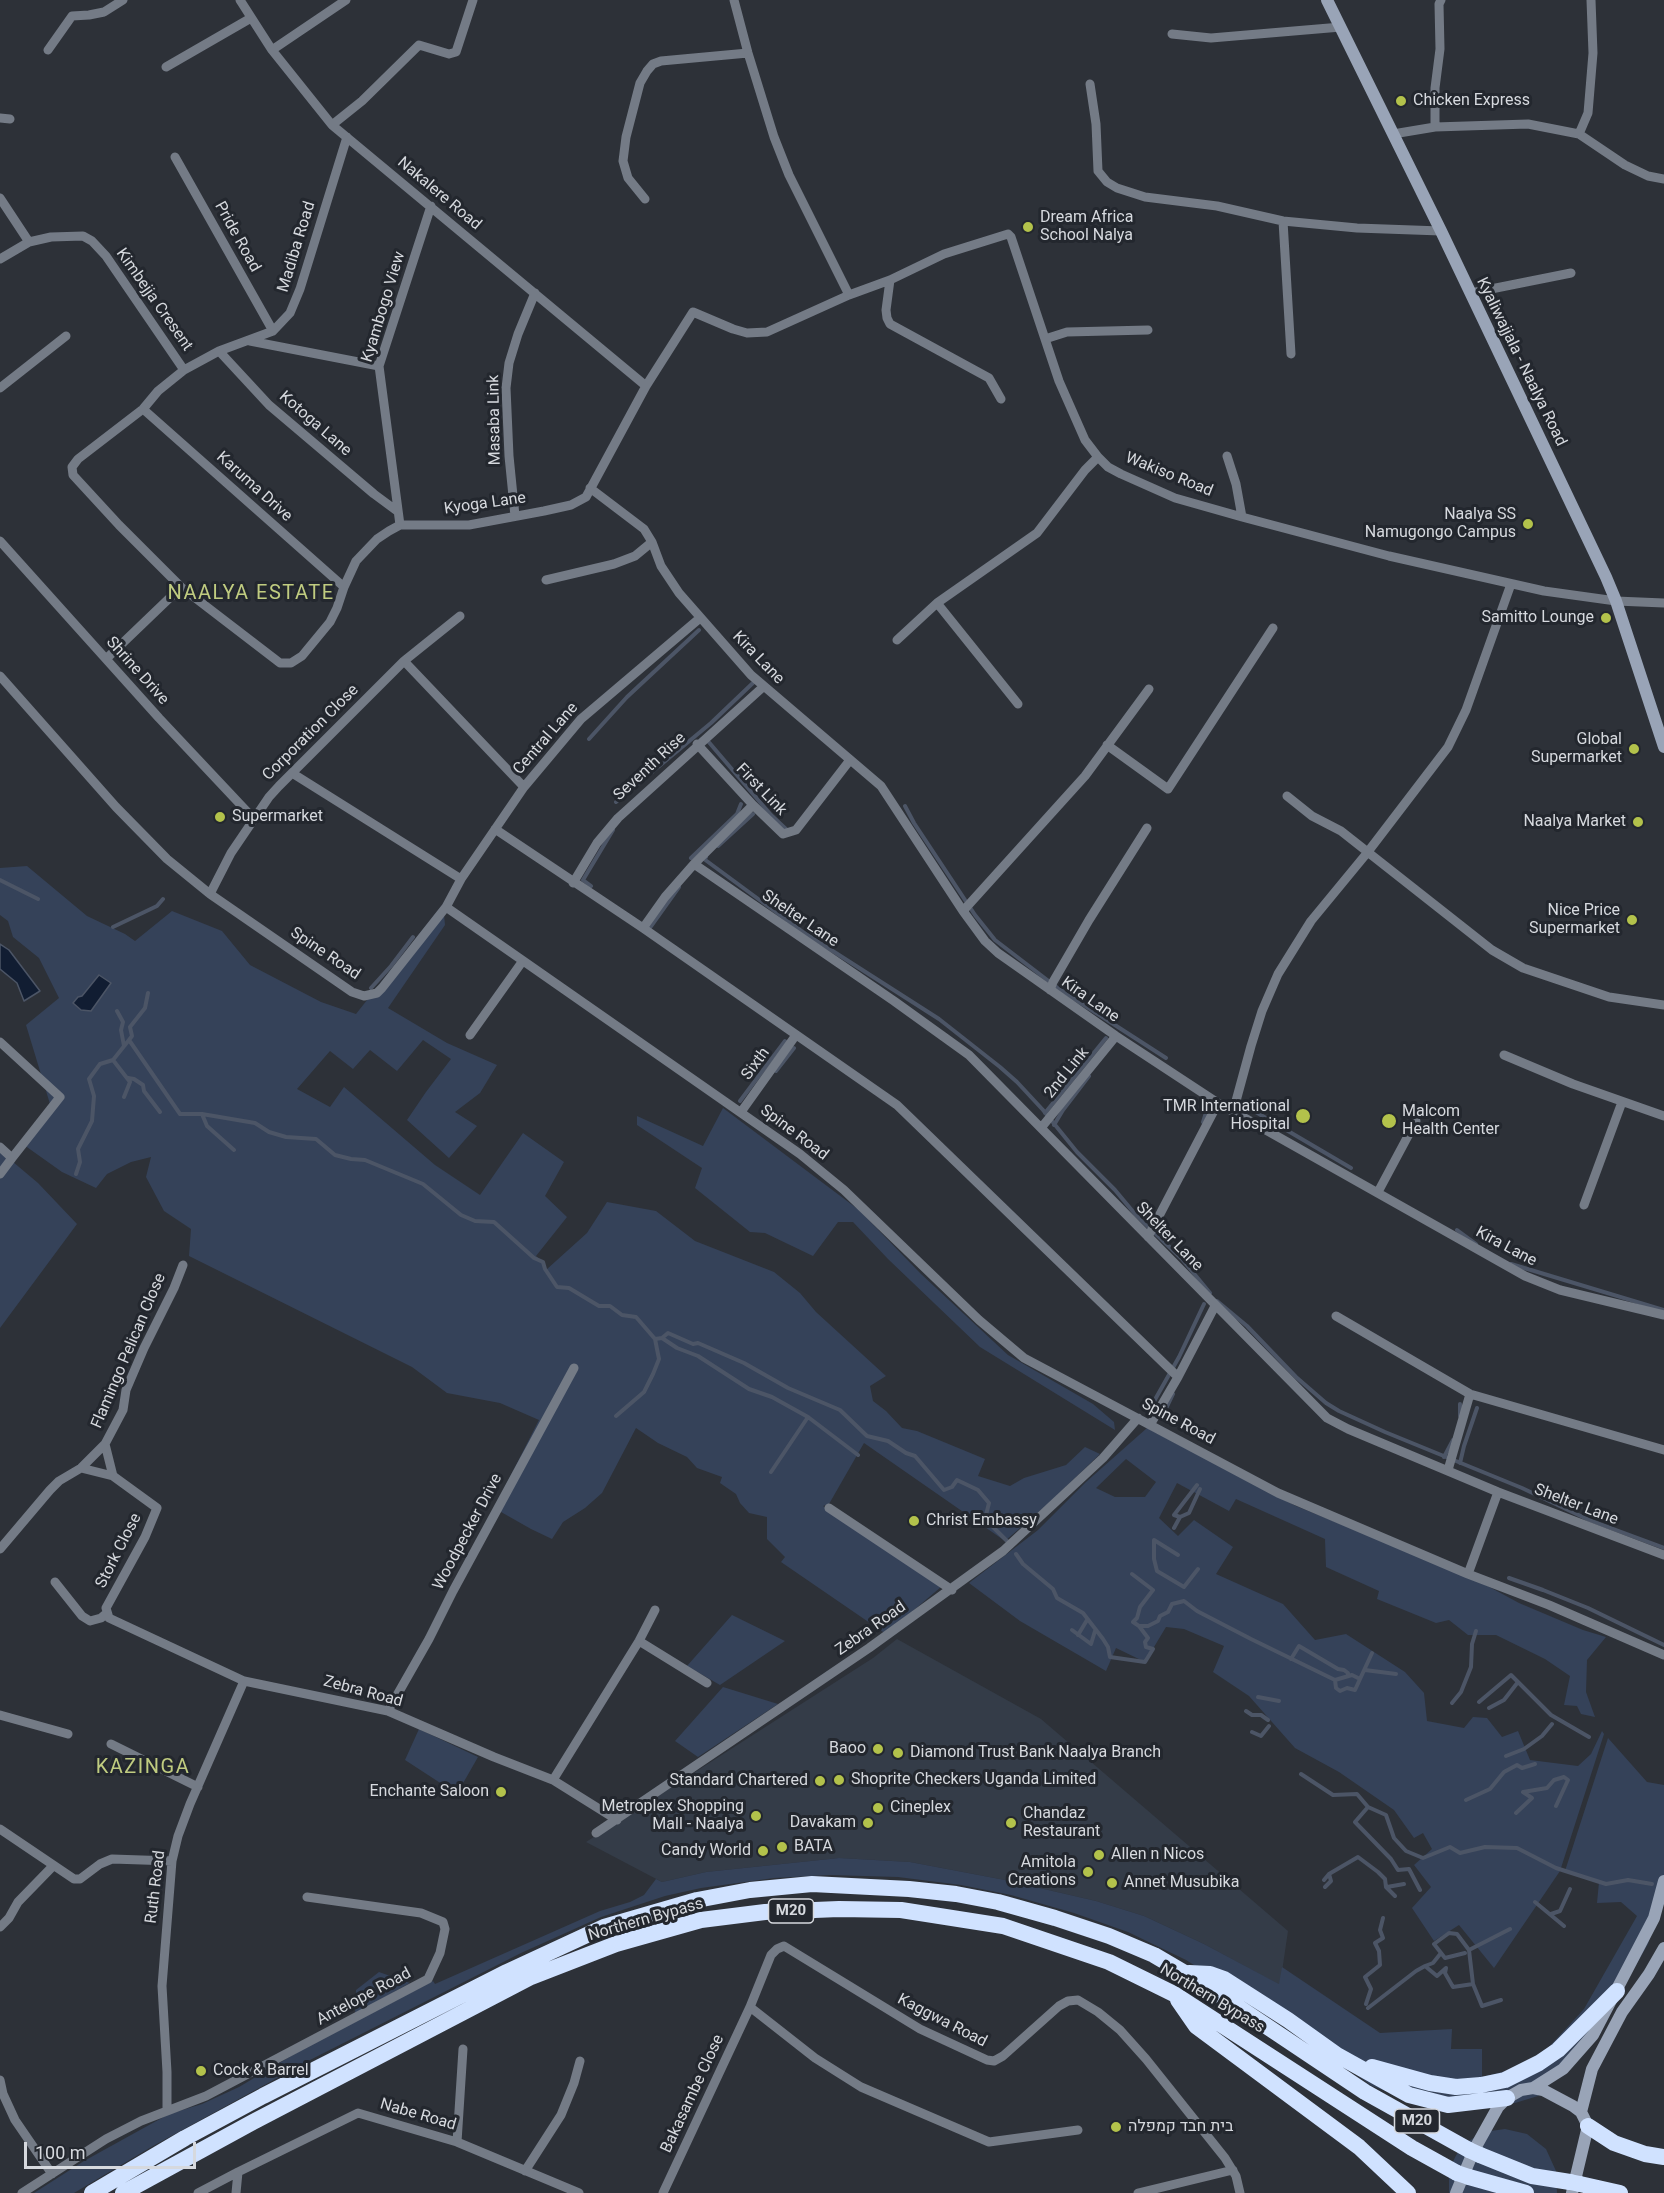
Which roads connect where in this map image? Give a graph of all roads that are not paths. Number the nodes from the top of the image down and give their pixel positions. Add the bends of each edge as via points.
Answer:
1 (123, 0) edge
2 (240, 0) edge
3 (346, 0) edge
4 (473, 0) edge
5 (734, 0) edge
6 (1328, 0) edge
7 (1441, 0) edge
8 (1591, 0) edge
9 (251, 18) junction
10 (1341, 27) junction
11 (1172, 34) dead end
12 (48, 50) dead end
13 (272, 50) junction
14 (748, 53) junction
15 (166, 67) dead end
16 (1090, 84) dead end
17 (0, 118) edge
18 (10, 119) dead end
19 (332, 125) junction
20 (1435, 127) junction
21 (1393, 134) junction
22 (1579, 134) junction
23 (347, 137) junction
24 (175, 157) dead end
25 (1664, 179) edge
26 (0, 198) edge
27 (645, 199) dead end
28 (431, 207) junction
29 (1283, 221) junction
30 (1441, 231) junction
31 (29, 242) junction
32 (0, 259) edge
33 (1570, 273) dead end
34 (890, 280) junction
35 (535, 293) junction
36 (1471, 293) junction
37 (849, 296) junction
38 (693, 312) joint
39 (1148, 330) dead end
40 (273, 331) junction
41 (66, 336) dead end
42 (1045, 339) junction
43 (250, 341) junction
44 (219, 351) junction
45 (1291, 354) dead end
46 (379, 366) junction
47 (184, 370) junction
48 (646, 386) junction
49 (0, 387) edge
50 (1001, 399) dead end
51 (143, 409) junction
52 (1227, 456) dead end
53 (1098, 457) junction
54 (590, 488) junction
55 (398, 511) junction
56 (515, 516) junction
57 (1242, 518) junction
58 (400, 525) junction
59 (0, 541) edge
60 (652, 542) junction
61 (546, 580) dead end
62 (1510, 585) junction
63 (181, 587) junction
64 (344, 587) junction
65 (1616, 601) junction
66 (937, 603) junction
67 (1664, 603) edge
68 (460, 616) dead end
69 (700, 618) junction
70 (1273, 628) dead end
71 (897, 640) dead end
72 (106, 659) junction
73 (404, 661) junction
74 (0, 676) edge
75 (763, 687) junction
76 (1149, 689) dead end
77 (1018, 704) dead end
78 (697, 744) junction
79 (1107, 746) junction
80 (1664, 747) edge
81 (850, 760) junction
82 (292, 773) junction
83 (524, 787) junction
84 (1287, 796) dead end
85 (753, 805) junction
86 (254, 819) junction
87 (1147, 828) dead end
88 (495, 829) junction
89 (1367, 853) junction
90 (694, 864) junction
91 (461, 879) junction
92 (573, 883) junction
93 (210, 894) junction
94 (446, 907) junction
95 (966, 907) junction
96 (643, 928) junction
97 (522, 962) junction
98 (1052, 986) junction
99 (1664, 1005) edge
100 (470, 1035) dead end
101 (796, 1035) junction
102 (1116, 1036) junction
103 (0, 1042) edge
104 (1504, 1055) dead end
105 (1622, 1102) junction
106 (1218, 1103) junction
107 (741, 1112) junction
108 (1236, 1114) junction
109 (1664, 1116) edge
110 (1416, 1121) dead end
111 (1046, 1122) junction
112 (0, 1147) edge
113 (12, 1158) junction
114 (0, 1174) edge
115 (1378, 1192) junction
116 (1584, 1205) dead end
117 (1148, 1237) junction
118 (183, 1265) dead end
119 (1215, 1306) junction
120 (1336, 1316) dead end
121 (1664, 1316) edge
122 (574, 1368) dead end
123 (1174, 1373) junction
124 (1470, 1394) junction
125 (1138, 1418) junction
126 (1150, 1425) junction
127 (105, 1444) junction
128 (1664, 1450) edge
129 (1450, 1464) junction
130 (81, 1468) junction
131 (113, 1476) junction
132 (1498, 1492) junction
133 (829, 1508) dead end
134 (0, 1549) edge
135 (1664, 1555) edge
136 (1468, 1574) junction
137 (55, 1582) dead end
138 (952, 1590) junction
139 (655, 1610) dead end
140 (106, 1614) junction
141 (639, 1641) junction
142 (1664, 1655) edge
143 (244, 1681) junction
144 (707, 1683) dead end
145 (388, 1711) junction
146 (0, 1715) edge
147 (68, 1734) dead end
148 (111, 1743) dead end
149 (553, 1780) junction
150 (198, 1787) junction
151 (617, 1820) junction
152 (0, 1829) edge
153 (596, 1833) dead end
154 (172, 1861) junction
155 (53, 1866) junction
156 (1664, 1881) edge
157 (307, 1897) dead end
158 (0, 1927) edge
159 (1664, 1948) edge
160 (1185, 1973) junction
161 (1617, 1991) junction
162 (1174, 1994) junction
163 (750, 2007) junction
164 (463, 2049) dead end
165 (1337, 2055) junction
166 (580, 2061) dead end
167 (0, 2080) edge
168 (1533, 2088) junction
169 (1507, 2098) junction
170 (167, 2110) junction
171 (1584, 2119) junction
172 (1078, 2130) dead end
173 (457, 2142) junction
174 (1664, 2157) edge
175 (1233, 2170) junction
176 (525, 2171) junction
177 (1385, 2171) junction
178 (238, 2172) junction
179 (52, 2174) junction
180 (1574, 2186) edge
181 (22, 2193) edge
182 (92, 2193) edge
183 (123, 2193) edge
184 (198, 2193) edge
185 (236, 2193) edge
186 (579, 2193) edge
187 (663, 2193) edge
188 (1138, 2193) edge
189 (1240, 2193) edge
190 (1399, 2193) edge
191 (1408, 2193) edge
192 (1456, 2193) edge
193 (1526, 2193) edge
194 (1620, 2193) edge

1 - 12 street via 104,12 72,16
2 - 9 street, Nakalere Road
3 - 13 street
4 - 19 street via 456,52 415,47 369,95
5 - 14 street
6 - 10 main road, Kyaliwajjala - Naalya Road
7 - 20 street
8 - 22 street via 1593,53 1588,113
9 - 13 street, Nakalere Road
9 - 15 street
10 - 11 street via 1211,38
10 - 21 main road, Kyaliwajjala - Naalya Road
13 - 19 street, Nakalere Road
14 - 27 street via 661,61 647,71 640,83 623,161 628,178
14 - 37 street via 789,175
16 - 29 street via 1098,171 1107,182 1145,197 1217,206
17 - 18 street
19 - 23 street, Nakalere Road
20 - 21 street
20 - 22 street via 1528,124
21 - 30 main road, Kyaliwajjala - Naalya Road
22 - 25 street via 1625,165
23 - 28 street, Nakalere Road
23 - 40 street, Madiba Road via 295,304
24 - 40 street, Pride Road
26 - 31 street
28 - 35 street, Nakalere Road
28 - 46 street, Kyambogo View
29 - 30 street
29 - 45 street
30 - 36 main road, Kyaliwajjala - Naalya Road
31 - 32 street, Kimbejja Cresent
31 - 47 street, Kimbejja Cresent via 70,235 92,241
33 - 36 street
34 - 37 street, Wakiso Road
34 - 42 street, Wakiso Road via 944,254 1008,234
34 - 50 street via 886,310 890,324 989,378
35 - 48 street, Nakalere Road
35 - 56 street, Masaba Link via 509,363 506,388
36 - 65 main road, Kyaliwajjala - Naalya Road
37 - 38 street, Wakiso Road via 766,332 733,330
38 - 48 street, Kyoga Lane
39 - 42 street via 1068,332
40 - 43 street, Madiba Road
41 - 49 street
42 - 53 street, Wakiso Road via 1081,430
43 - 44 street, Madiba Road
43 - 46 street
44 - 47 street, Madiba Road
44 - 55 street, Kotoga Lane via 269,405
46 - 55 street, Kyambogo View
47 - 51 street, Madiba Road
48 - 54 street, Kyoga Lane
51 - 63 street, Madiba Road via 78,459 72,467 73,475
51 - 64 street, Karuma Drive
52 - 57 street
53 - 57 street, Wakiso Road via 1121,474 1175,498
53 - 66 street via 1037,533
54 - 56 street, Kyoga Lane via 586,497 571,505
54 - 60 street, Kira Lane via 644,529
55 - 58 street, Kyambogo View
56 - 58 street, Kyoga Lane via 469,525
57 - 62 street, Wakiso Road
58 - 64 street via 364,552
59 - 72 street, Shrine Drive
60 - 61 street via 635,556 614,564
60 - 69 street, Kira Lane via 662,566
62 - 65 street, Wakiso Road
62 - 89 street via 1460,726 1432,771
63 - 64 street via 286,664 302,656 330,622
63 - 72 street
65 - 67 street, Wakiso Road
65 - 80 main road, Kyaliwajjala - Naalya Road
66 - 71 street
66 - 77 street
68 - 73 street, Corporation Close
69 - 75 street, Kira Lane
69 - 83 street, Central Lane via 581,718
70 - 79 street via 1168,789
72 - 86 street, Shrine Drive
73 - 82 street, Corporation Close
73 - 83 street
74 - 93 street, Spine Road via 116,807 167,859
75 - 78 street, Seventh Rise
75 - 81 street, Kira Lane
76 - 79 street
78 - 85 street, First Link
78 - 92 street, Seventh Rise via 618,818 597,843
79 - 95 street via 1085,776
81 - 85 street, First Link via 791,833 783,834
81 - 95 street, Kira Lane via 888,796
82 - 86 street, Corporation Close
82 - 91 street
83 - 88 street, Central Lane
84 - 89 street
85 - 90 street
86 - 93 street, Corporation Close
87 - 98 street
88 - 91 street, Central Lane
88 - 92 street
89 - 99 street via 1492,950 1523,968 1609,997
89 - 108 street via 1311,921 1275,980 1251,1046
90 - 96 street
90 - 111 street, Shelter Lane via 969,1055
91 - 94 street, Central Lane
92 - 96 street
93 - 94 street, Spine Road via 352,992 364,996 382,988
94 - 97 street, Spine Road
95 - 98 street, Kira Lane via 985,941 998,953
96 - 101 street
97 - 100 street
97 - 107 street, Spine Road
98 - 102 street, Kira Lane
101 - 107 street, Sixth
101 - 123 street via 897,1105
102 - 106 street, Kira Lane
102 - 111 street, 2nd Link
103 - 113 street via 60,1097
104 - 105 street
105 - 109 street
105 - 116 street
106 - 108 street, Kira Lane
106 - 117 street
107 - 125 street, Spine Road via 844,1191 1024,1358
108 - 115 street, Kira Lane
110 - 115 street
111 - 117 street, Shelter Lane
112 - 113 street
113 - 114 street
115 - 121 street, Kira Lane via 1525,1276 1560,1290
117 - 119 street, Shelter Lane
118 - 127 street, Flamingo Pelican Close
119 - 123 street
119 - 129 street, Shelter Lane via 1327,1418
120 - 124 street
122 - 145 street, Woodpecker Drive
123 - 126 street
124 - 128 street
124 - 129 street
125 - 126 street, Spine Road
125 - 138 street, Zebra Road via 1037,1522
126 - 136 street, Spine Road via 1278,1494
127 - 130 street, Flamingo Pelican Close
127 - 131 street
129 - 132 street, Shelter Lane
130 - 131 street, Stork Close
130 - 134 street, Flamingo Pelican Close via 59,1481
131 - 140 street, Stork Close via 157,1508
132 - 135 street, Shelter Lane
132 - 136 street
133 - 138 street
136 - 142 street, Spine Road
137 - 140 street via 82,1616 90,1621
138 - 151 street, Zebra Road
139 - 141 street
140 - 143 street, Stork Close
141 - 144 street
141 - 149 street
143 - 145 street, Zebra Road
143 - 150 street, Ruth Road
145 - 149 street, Zebra Road
146 - 147 street
148 - 150 street
149 - 151 street, Zebra Road
150 - 154 street, Ruth Road via 177,1836
151 - 153 street, Zebra Road
152 - 155 street
154 - 155 street via 112,1859 80,1879
154 - 170 street, Ruth Road via 162,1986
155 - 158 street
156 - 161 main road via 1654,1918
157 - 170 street, Antelope Road via 421,1913 443,1922 440,1953 428,1979 206,2096
159 - 171 main road via 1622,2012 1592,2069
160 - 165 highway via 1224,1979
160 - 180 highway, Northern Bypass / M20 via 1365,2092 1474,2153 1532,2176
160 - 182 highway, Northern Bypass / M20 via 1154,1955 1055,1917 956,1894 812,1884 697,1900 604,1927 507,1972 263,2096
161 - 165 highway via 1558,2050 1505,2080 1456,2087
161 - 168 main road via 1583,2047 1563,2069
162 - 177 highway via 1196,2025 1359,2147
162 - 183 highway, Northern Bypass / M20 via 1109,1962 1003,1926 901,1910 765,1912 701,1920 616,1944 531,1977
162 - 193 highway, Northern Bypass / M20 via 1412,2148 1463,2175
163 - 172 street via 814,2058 861,2087 989,2142
163 - 175 street, Kaggwa Road via 771,1955 784,1946 920,2029 987,2060 1003,2056 1059,2006 1078,2000 1120,2030
163 - 187 street, Bakasambe Close
164 - 173 street
165 - 169 highway via 1400,2090 1428,2100 1448,2104
166 - 176 street via 561,2115
167 - 179 street via 15,2120
168 - 169 main road
168 - 171 main road via 1549,2093
169 - 192 main road via 1483,2133
170 - 179 street via 106,2139
171 - 174 highway via 1614,2142
171 - 180 main road
173 - 176 street, Nabe Road
173 - 178 street, Nabe Road via 358,2113
175 - 188 street
175 - 189 street, Kaggwa Road
176 - 186 street, Nabe Road
177 - 190 highway
177 - 191 highway
178 - 184 street, Nabe Road
178 - 185 street
179 - 181 street
180 - 194 highway, M20

